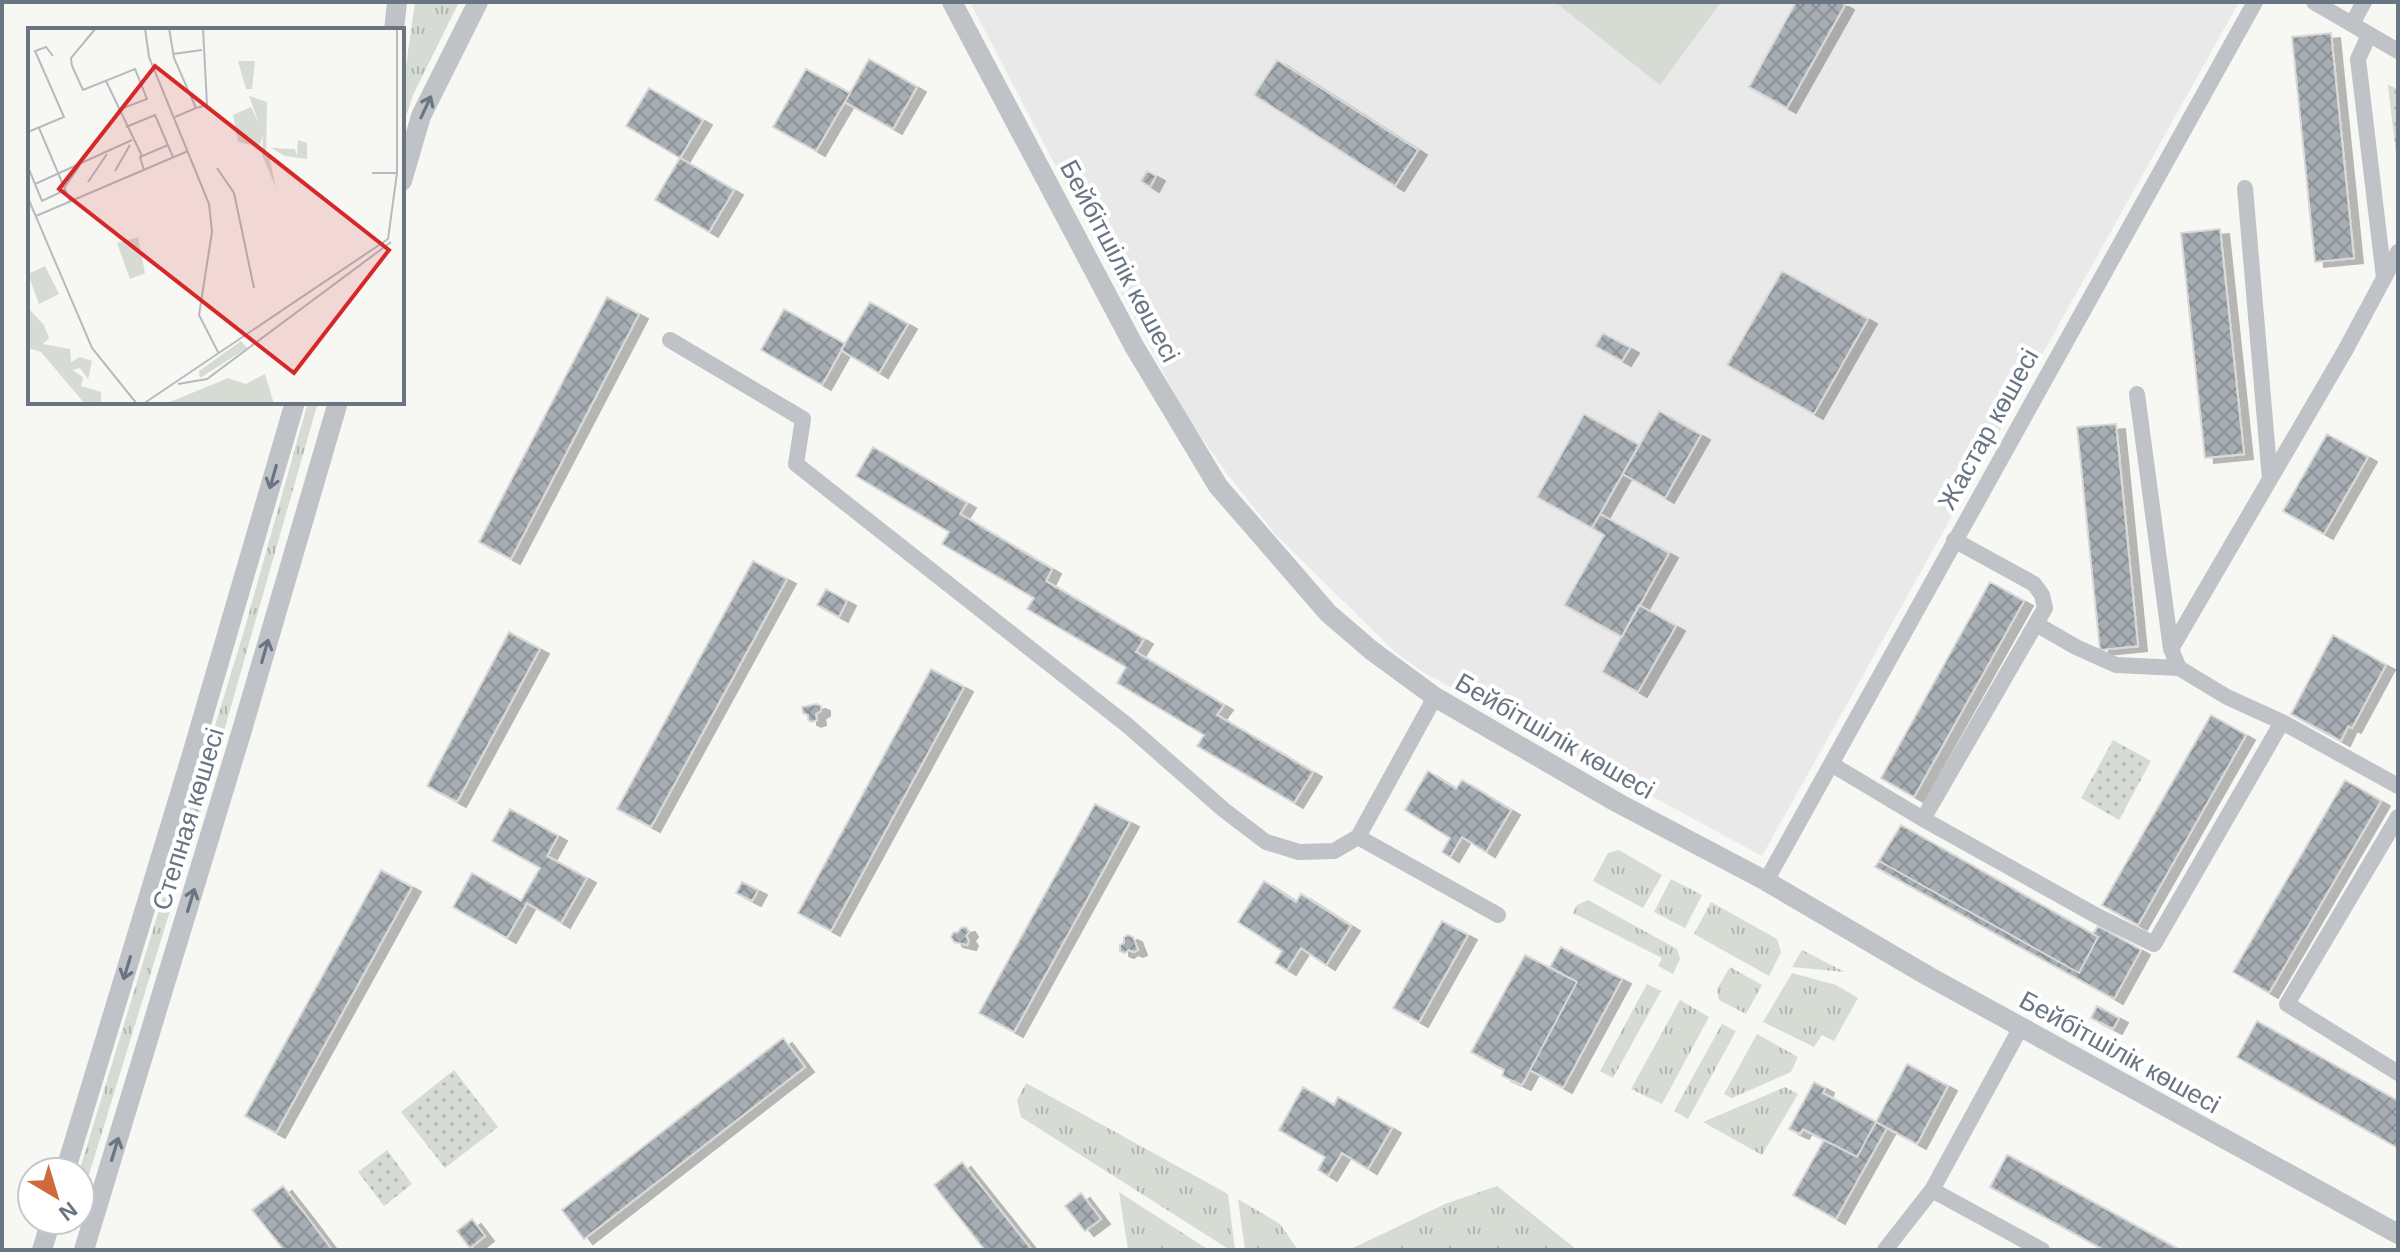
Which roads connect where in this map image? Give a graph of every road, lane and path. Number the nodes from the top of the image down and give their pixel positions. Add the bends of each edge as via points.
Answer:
1 (397, 2) edge
2 (478, 2) edge
3 (952, 2) edge
4 (2255, 2) edge
5 (2314, 2) edge
6 (2364, 2) edge
7 (2352, 24) junction
8 (394, 28) edge
9 (2369, 35) junction
10 (2398, 51) edge
11 (404, 174) edge
12 (2245, 188) dead end
13 (2398, 252) edge
14 (2384, 278) junction
15 (670, 340) dead end
16 (2137, 394) dead end
17 (294, 404) edge
18 (337, 404) edge
19 (2270, 479) junction
20 (1954, 540) junction
21 (2036, 624) junction
22 (2171, 649) junction
23 (2179, 668) junction
24 (1435, 697) junction
25 (2282, 722) junction
26 (1831, 764) junction
27 (2398, 786) edge
28 (2398, 817) edge
29 (1923, 819) junction
30 (1358, 837) junction
31 (1766, 881) junction
32 (1498, 915) dead end
33 (2021, 1027) junction
34 (2398, 1073) edge
35 (70, 1156) edge
36 (1932, 1190) junction
37 (2398, 1234) edge
38 (84, 1250) edge
39 (1885, 1250) edge
40 (2042, 1250) edge

1 - 8 street
11 -> 2 street via 421,116
3 - 24 street, Бейбітшілік көшесі via 1134,346 1218,486 1328,613
4 - 20 street, Жастар көшесі
5 - 7 street
6 - 7 street
7 - 9 street
9 - 10 street
9 - 14 street via 2358,59
12 - 19 street
13 - 14 street
14 - 19 street
15 - 30 street via 803,419 796,464 1127,725 1266,842 1299,852 1334,851
16 - 22 street
17 -> 35 street, Степная көшесі
38 -> 18 street, Степная көшесі
19 - 22 street
20 - 21 street via 2034,584 2045,608
20 - 26 street, Жастар көшесі
21 - 23 street via 2116,665
21 - 29 street
22 - 23 street
23 - 25 street
24 - 30 street
24 - 31 street, Бейбітшілік көшесі
25 - 27 street
25 - 29 street via 2154,944
26 - 29 street
26 - 31 street, Жастар көшесі
28 - 34 street via 2287,1004
30 - 32 street
31 - 33 street, Бейбітшілік көшесі
33 - 36 street
33 - 37 street, Бейбітшілік көшесі
36 - 39 street
36 - 40 street

